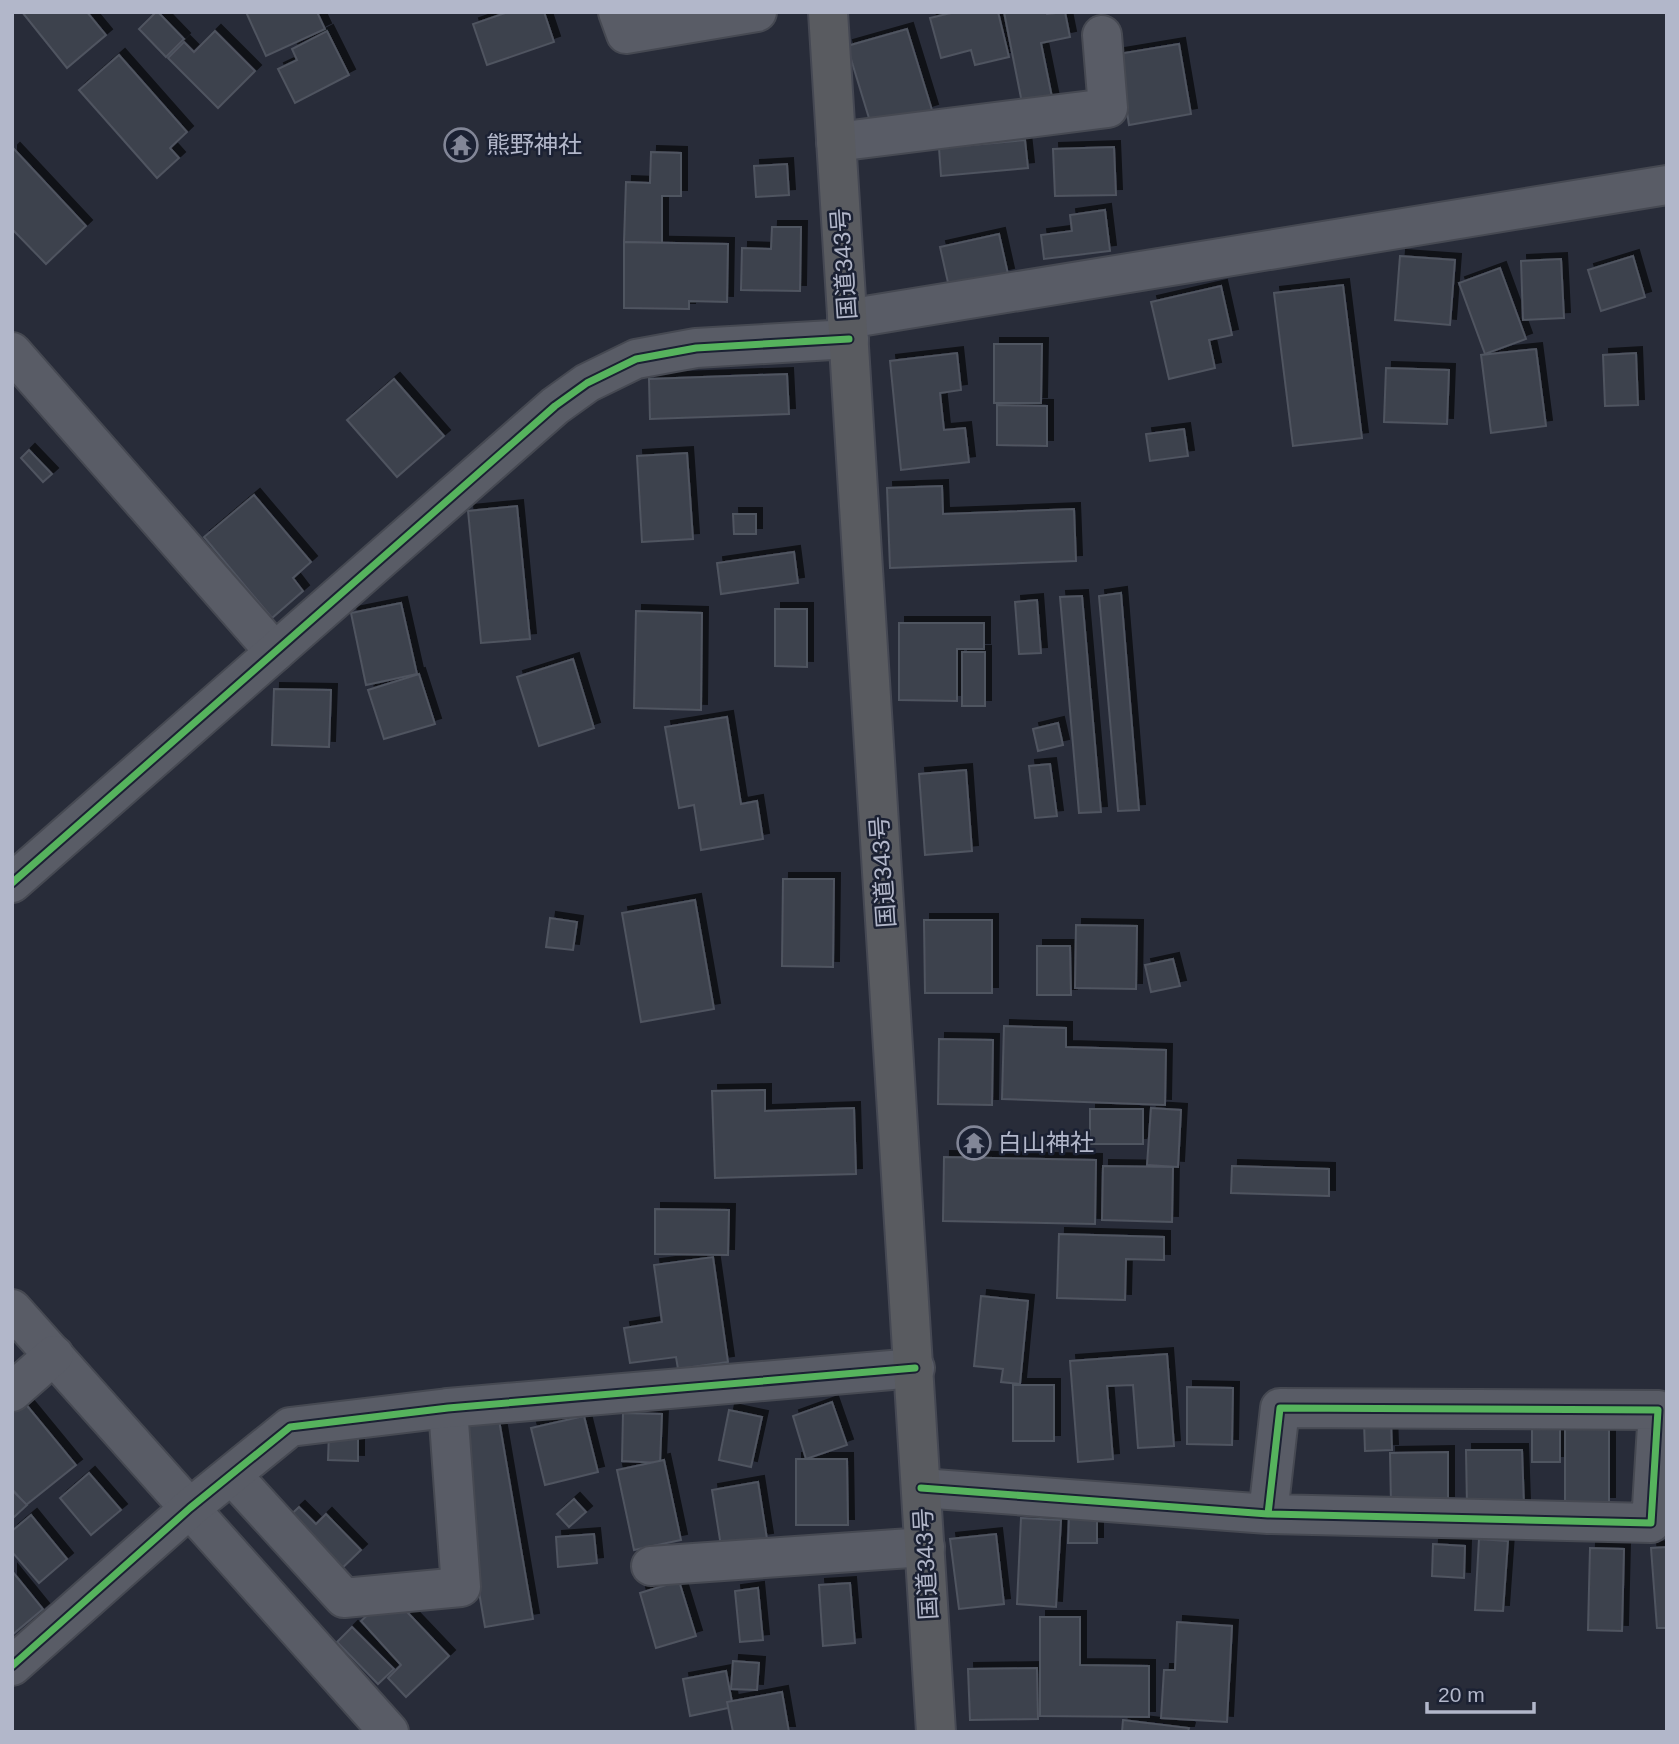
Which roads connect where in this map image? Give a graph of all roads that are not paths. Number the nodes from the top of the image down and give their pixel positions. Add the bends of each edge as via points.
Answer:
1 (618, 12) edge
2 (757, 12) edge
3 (828, 12) edge
4 (1102, 35) dead end
5 (836, 142) junction
6 (1667, 185) edge
7 (848, 329) junction
8 (12, 352) edge
9 (275, 652) junction
10 (12, 883) edge
11 (12, 1308) edge
12 (54, 1355) junction
13 (915, 1368) junction
14 (12, 1392) edge
15 (448, 1408) junction
16 (921, 1488) junction
17 (213, 1491) junction
18 (1268, 1514) junction
19 (925, 1547) junction
20 (651, 1566) dead end
21 (15, 1657) edge
22 (389, 1732) edge
23 (936, 1732) edge

1 - 2 street via 626,34
3 - 5 highway, 国道343号
4 - 5 street via 1108,108
5 - 7 highway, 国道343号
6 - 7 street
7 - 9 street via 636,359 587,383
7 - 13 highway, 国道343号
8 - 9 street
9 - 10 street
11 - 12 street
12 - 14 street
12 - 17 street
13 - 15 street
13 - 16 highway, 国道343号
15 - 17 street via 290,1427
15 - 17 street via 461,1587 344,1598
16 - 18 street
16 - 19 highway, 国道343号
17 - 21 street
17 - 22 street
18 - 18 street via 1651,1523 1658,1410 1280,1408
19 - 20 street
19 - 23 highway, 国道343号

